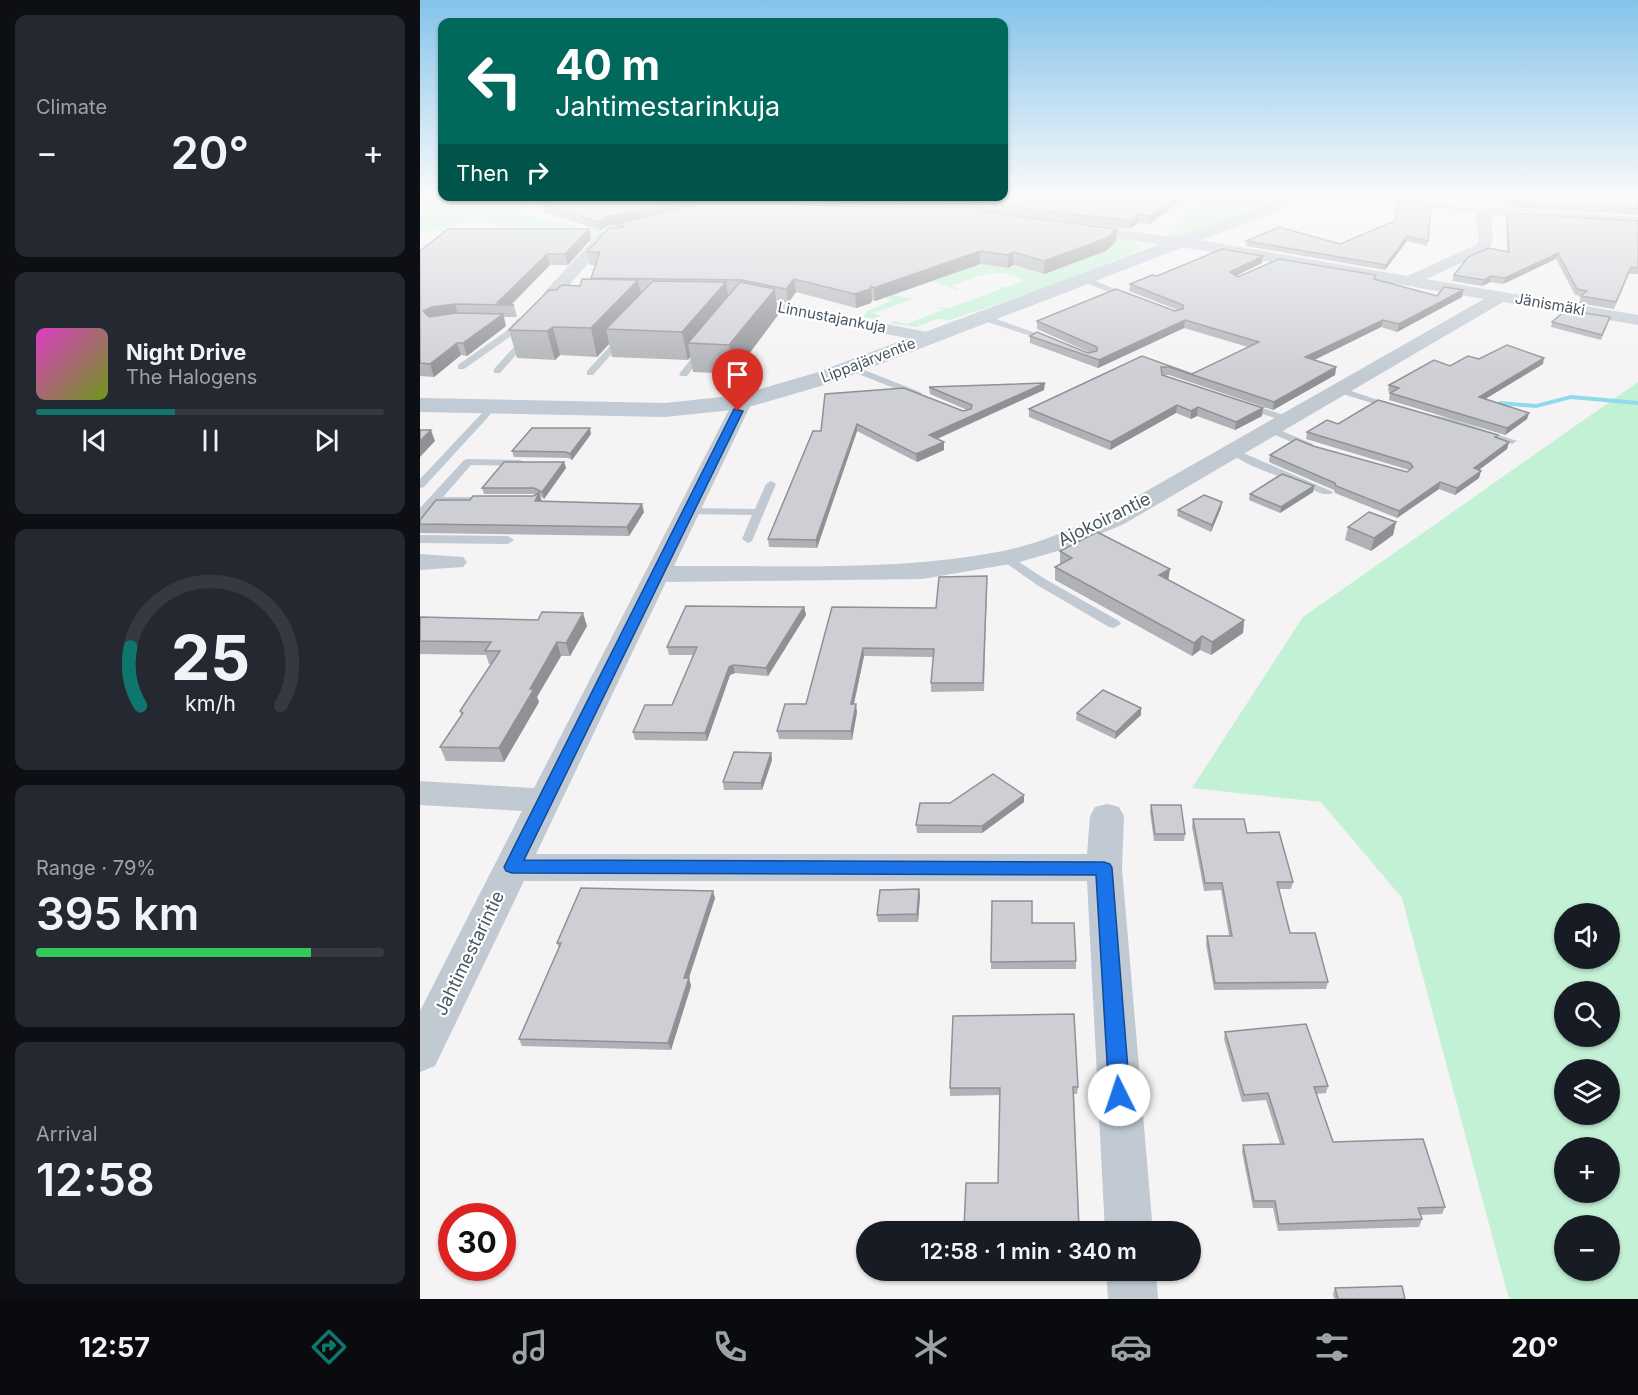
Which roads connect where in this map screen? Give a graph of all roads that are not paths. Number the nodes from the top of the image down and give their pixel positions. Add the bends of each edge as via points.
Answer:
1 (586, 257) edge
2 (1141, 257) edge
3 (1269, 257) edge
4 (1463, 257) edge
5 (1284, 259) junction
6 (1264, 268) edge
7 (1084, 279) junction
8 (1410, 280) junction
9 (1501, 296) junction
10 (603, 300) edge
11 (1140, 301) edge
12 (734, 303) edge
13 (530, 313) edge
14 (982, 317) junction
15 (1638, 320) edge
16 (511, 322) edge
17 (521, 322) junction
18 (534, 332) edge
19 (626, 334) edge
20 (927, 337) junction
21 (710, 342) edge
22 (1062, 344) edge
23 (461, 367) dead end
24 (849, 367) junction
25 (497, 370) dead end
26 (590, 373) dead end
27 (684, 374) dead end
28 (1339, 390) junction
29 (924, 397) edge
30 (742, 402) junction
31 (1236, 402) edge
32 (420, 405) edge
33 (1402, 410) edge
34 (486, 414) dead end
35 (1424, 416) edge
36 (1279, 424) junction
37 (1512, 441) dead end
38 (1316, 449) edge
39 (1232, 451) junction
40 (535, 463) edge
41 (771, 484) dead end
42 (420, 485) edge
43 (1327, 492) dead end
44 (434, 500) junction
45 (502, 500) edge
46 (688, 511) junction
47 (759, 512) junction
48 (420, 515) edge
49 (420, 539) edge
50 (748, 539) dead end
51 (508, 540) dead end
52 (1007, 558) junction
53 (420, 562) edge
54 (454, 562) dead end
55 (657, 574) junction
56 (1114, 624) dead end
57 (420, 793) edge
58 (545, 801) junction
59 (1107, 816) dead end
60 (512, 867) junction
61 (1104, 868) junction
62 (420, 1053) edge
63 (1128, 1221) edge
64 (1132, 1281) edge
65 (1133, 1299) edge

1 - 10 street via 553,293 554,303
2 - 7 main road, Lippajärventie
3 - 5 street, Jänismäki
4 - 8 street
5 - 6 lane
5 - 8 street, Jänismäki
7 - 11 lane
7 - 14 main road, Lippajärventie
8 - 9 street, Jänismäki
9 - 15 street, Jänismäki
9 - 28 street, Ajokoirantie
12 - 20 street, Linnustajankuja
13 - 17 lane
14 - 20 main road, Lippajärventie
14 - 22 lane
16 - 17 lane
17 - 23 lane
18 - 25 lane
19 - 26 lane
20 - 24 main road, Lippajärventie
21 - 27 lane
24 - 29 lane
24 - 30 main road, Lippajärventie
28 - 33 lane
28 - 36 street, Ajokoirantie
30 - 32 main road, Lippajärventie via 665,410
30 - 46 street, Jahtimestarintie
31 - 36 lane
34 - 42 lane
35 - 37 lane
36 - 38 lane
36 - 39 street, Ajokoirantie
39 - 43 lane
39 - 52 street, Ajokoirantie via 1115,519 1052,545
40 - 44 lane via 468,462
41 - 47 lane
44 - 45 lane
44 - 48 lane
46 - 47 lane
46 - 55 street, Jahtimestarintie
47 - 50 lane
49 - 51 lane
52 - 55 street, Ajokoirantie via 922,570
52 - 56 lane
53 - 54 street
55 - 58 street, Jahtimestarintie
57 - 58 street
58 - 60 street, Jahtimestarintie
59 - 61 street
60 - 61 street
60 - 62 street, Jahtimestarintie
61 - 63 street
64 - 65 street

